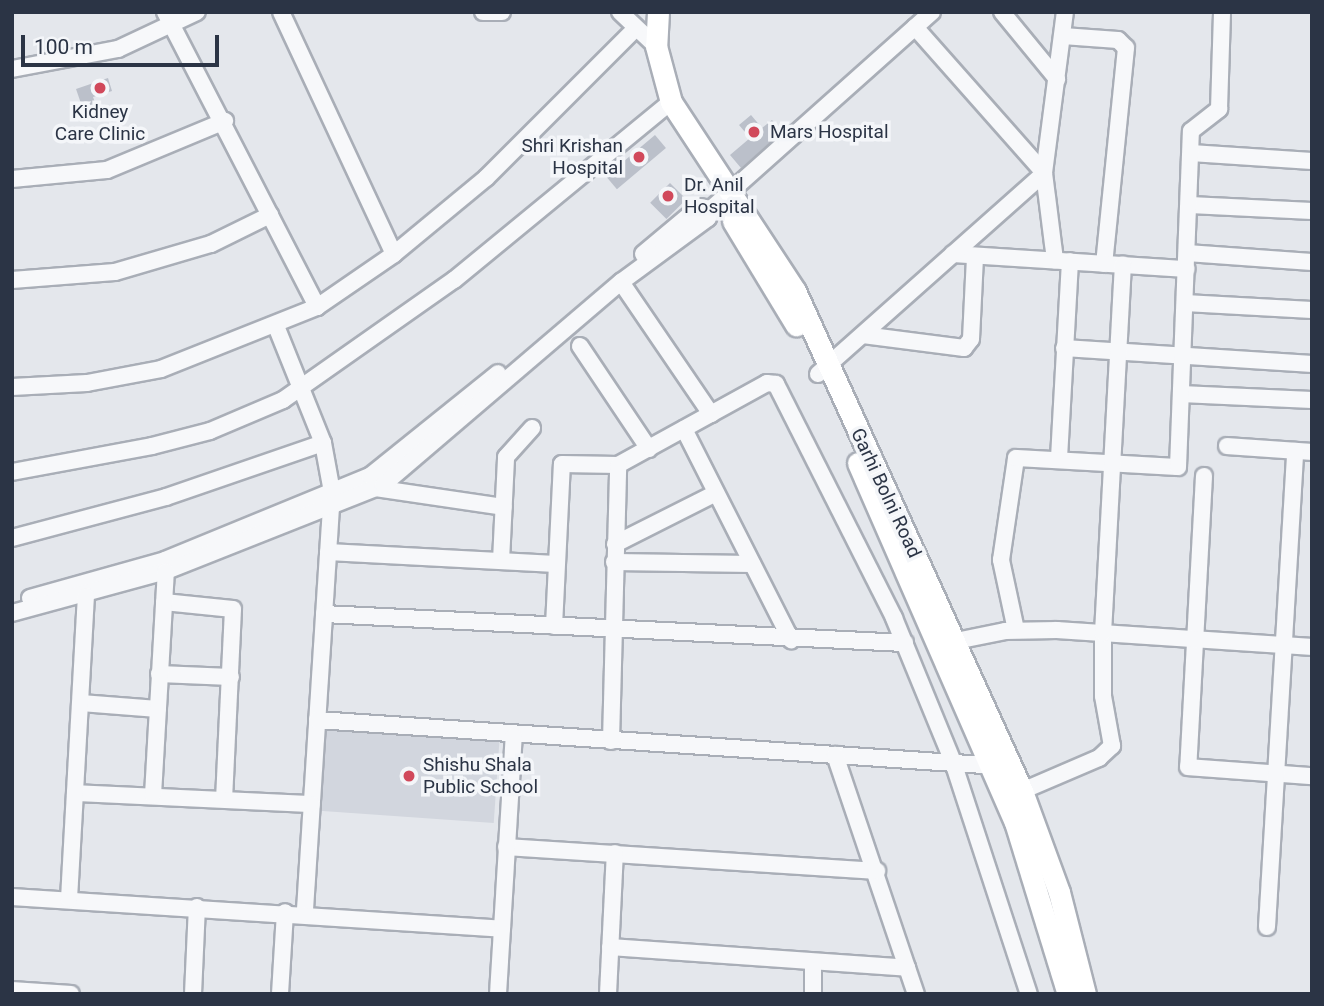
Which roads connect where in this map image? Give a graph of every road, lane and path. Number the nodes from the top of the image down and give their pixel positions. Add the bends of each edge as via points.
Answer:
1 (197, 12) edge
2 (281, 12) edge
3 (483, 12) edge
4 (502, 12) edge
5 (620, 12) edge
6 (658, 12) edge
7 (932, 12) edge
8 (1002, 12) edge
9 (1065, 12) edge
10 (1222, 12) edge
11 (169, 18) edge
12 (915, 27) junction
13 (644, 31) edge
14 (1063, 36) junction
15 (12, 69) edge
16 (1057, 79) junction
17 (666, 105) junction
18 (225, 121) junction
19 (1191, 153) junction
20 (1312, 161) edge
21 (1044, 173) junction
22 (12, 179) edge
23 (720, 203) junction
24 (1190, 205) junction
25 (1312, 211) edge
26 (270, 215) junction
27 (394, 254) junction
28 (953, 254) junction
29 (975, 256) junction
30 (1062, 261) junction
31 (1187, 261) junction
32 (1312, 262) edge
33 (1104, 264) junction
34 (1123, 265) junction
35 (12, 279) edge
36 (621, 282) junction
37 (1185, 303) junction
38 (317, 307) junction
39 (1312, 310) edge
40 (276, 326) junction
41 (863, 335) junction
42 (580, 346) dead end
43 (1064, 348) junction
44 (1118, 351) junction
45 (1183, 353) junction
46 (1312, 364) edge
47 (824, 370) junction
48 (12, 387) edge
49 (303, 388) junction
50 (1181, 394) junction
51 (1312, 400) edge
52 (710, 414) junction
53 (532, 428) dead end
54 (684, 429) junction
55 (323, 443) junction
56 (1227, 446) dead end
57 (649, 449) junction
58 (1295, 451) junction
59 (1312, 452) edge
60 (1059, 458) junction
61 (618, 465) junction
62 (1114, 465) junction
63 (12, 472) edge
64 (1204, 475) dead end
65 (375, 488) junction
66 (716, 493) junction
67 (332, 499) junction
68 (504, 507) junction
69 (12, 538) edge
70 (615, 544) junction
71 (328, 552) junction
72 (501, 561) junction
73 (614, 562) junction
74 (556, 564) junction
75 (752, 564) junction
76 (166, 571) junction
77 (86, 596) junction
78 (12, 602) edge
79 (164, 603) junction
80 (12, 613) edge
81 (324, 614) junction
82 (554, 626) junction
83 (611, 629) junction
84 (1016, 631) junction
85 (1103, 633) junction
86 (1195, 638) junction
87 (791, 640) junction
88 (905, 643) junction
89 (946, 643) junction
90 (1284, 646) junction
91 (1312, 648) edge
92 (159, 674) junction
93 (231, 677) junction
94 (81, 703) junction
95 (158, 709) junction
96 (317, 720) junction
97 (514, 736) junction
98 (611, 741) junction
99 (835, 755) junction
100 (953, 762) junction
101 (1001, 766) junction
102 (1276, 774) junction
103 (1312, 776) edge
104 (1022, 791) junction
105 (75, 793) junction
106 (153, 795) junction
107 (224, 799) junction
108 (312, 804) junction
109 (506, 847) junction
110 (615, 853) junction
111 (877, 871) junction
112 (12, 897) edge
113 (69, 899) junction
114 (197, 906) junction
115 (285, 912) junction
116 (305, 913) junction
117 (1267, 927) dead end
118 (502, 929) junction
119 (610, 947) junction
120 (813, 963) junction
121 (908, 968) junction
122 (12, 990) edge
123 (71, 994) edge
124 (193, 994) edge
125 (280, 994) edge
126 (498, 994) edge
127 (608, 994) edge
128 (813, 994) edge
129 (916, 994) edge
130 (1029, 994) edge
131 (1068, 994) edge
132 (1086, 994) edge

1 - 11 street
2 - 27 street
3 - 4 street
5 - 13 street
6 - 13 main road, Garhi Bolni Road
7 - 12 street
8 - 16 street
9 - 14 street
10 - 19 street via 1219,109 1193,125
11 - 15 street via 100,55
11 - 18 street
12 - 21 street
12 - 23 street
13 - 17 main road, Garhi Bolni Road
13 - 27 street via 486,178
14 - 16 street
14 - 33 street via 1118,40 1126,48
16 - 21 street
17 - 23 main road, Garhi Bolni Road
17 - 49 street via 454,280
18 - 22 street via 107,170
18 - 26 street
19 - 20 street
19 - 24 street
21 - 28 street
21 - 30 street
23 - 36 street via 708,218
23 - 47 main road, Garhi Bolni Road via 782,267
23 - 67 street via 699,207 387,464
24 - 25 street
24 - 31 street
26 - 35 street via 211,244 115,272
26 - 38 street
27 - 38 street
28 - 29 street
28 - 41 street
29 - 30 street
29 - 41 street via 971,339 964,348
30 - 33 street
30 - 43 street
31 - 32 street
31 - 34 street
31 - 37 street
33 - 34 street
34 - 44 street
36 - 52 street
36 - 65 street
37 - 39 street
37 - 45 street
38 - 40 street
40 - 48 street via 161,369 87,383
40 - 49 street
41 - 47 street
42 - 57 street
43 - 44 street
43 - 60 street
44 - 45 street
44 - 62 street
45 - 46 street
45 - 50 street
47 - 89 main road, Garhi Bolni Road
49 - 55 street
49 - 63 street via 210,430
50 - 51 street
50 - 62 street via 1176,469
52 - 54 street
52 - 88 street via 767,383 779,387
53 - 68 street via 508,451
54 - 57 street
54 - 66 street
55 - 67 street
55 - 69 street via 166,496
56 - 58 street
57 - 61 street
58 - 59 street
58 - 90 street
60 - 62 street
60 - 84 street via 1024,454 1014,463 1001,561
61 - 70 street
61 - 74 street via 567,462 560,467
62 - 85 street
64 - 86 street
65 - 67 street
65 - 68 street
66 - 70 street
66 - 75 street
67 - 71 street
67 - 76 street
67 - 78 street via 165,560
68 - 72 street
70 - 73 street
71 - 72 street
71 - 81 street
72 - 74 street
73 - 75 street
73 - 83 street
74 - 82 street
75 - 87 street
76 - 77 street
76 - 79 street
77 - 80 street
77 - 94 street
79 - 92 street
79 - 93 street via 233,608
81 - 82 street
81 - 96 street
82 - 83 street
83 - 87 street
83 - 98 street
84 - 85 street
84 - 89 street
85 - 86 street
85 - 104 street via 1103,696 1112,746 1099,758
86 - 90 street
86 - 102 street via 1188,767
87 - 88 street
88 - 100 street
89 - 101 main road, Garhi Bolni Road
90 - 91 street
90 - 102 street
92 - 93 street
92 - 95 street
93 - 107 street
94 - 95 street
94 - 105 street
95 - 106 street
96 - 97 street
96 - 108 street
97 - 98 street
97 - 109 street
98 - 99 street
99 - 100 street
99 - 111 street
100 - 101 street
100 - 130 street
101 - 104 main road, Garhi Bolni Road
101 - 131 main road, Garhi Bolni Road
102 - 103 street
102 - 117 street
104 - 132 main road, Garhi Bolni Road via 1059,892
105 - 106 street
105 - 113 street
106 - 107 street
107 - 108 street
108 - 116 street
109 - 110 street
109 - 118 street
110 - 111 street
110 - 119 street
111 - 121 street
112 - 113 street
113 - 114 street
114 - 115 street
114 - 124 street
115 - 116 street
115 - 125 street
116 - 118 street
118 - 126 street
119 - 120 street
119 - 127 street
120 - 121 street
120 - 128 street
121 - 129 street
122 - 123 street

